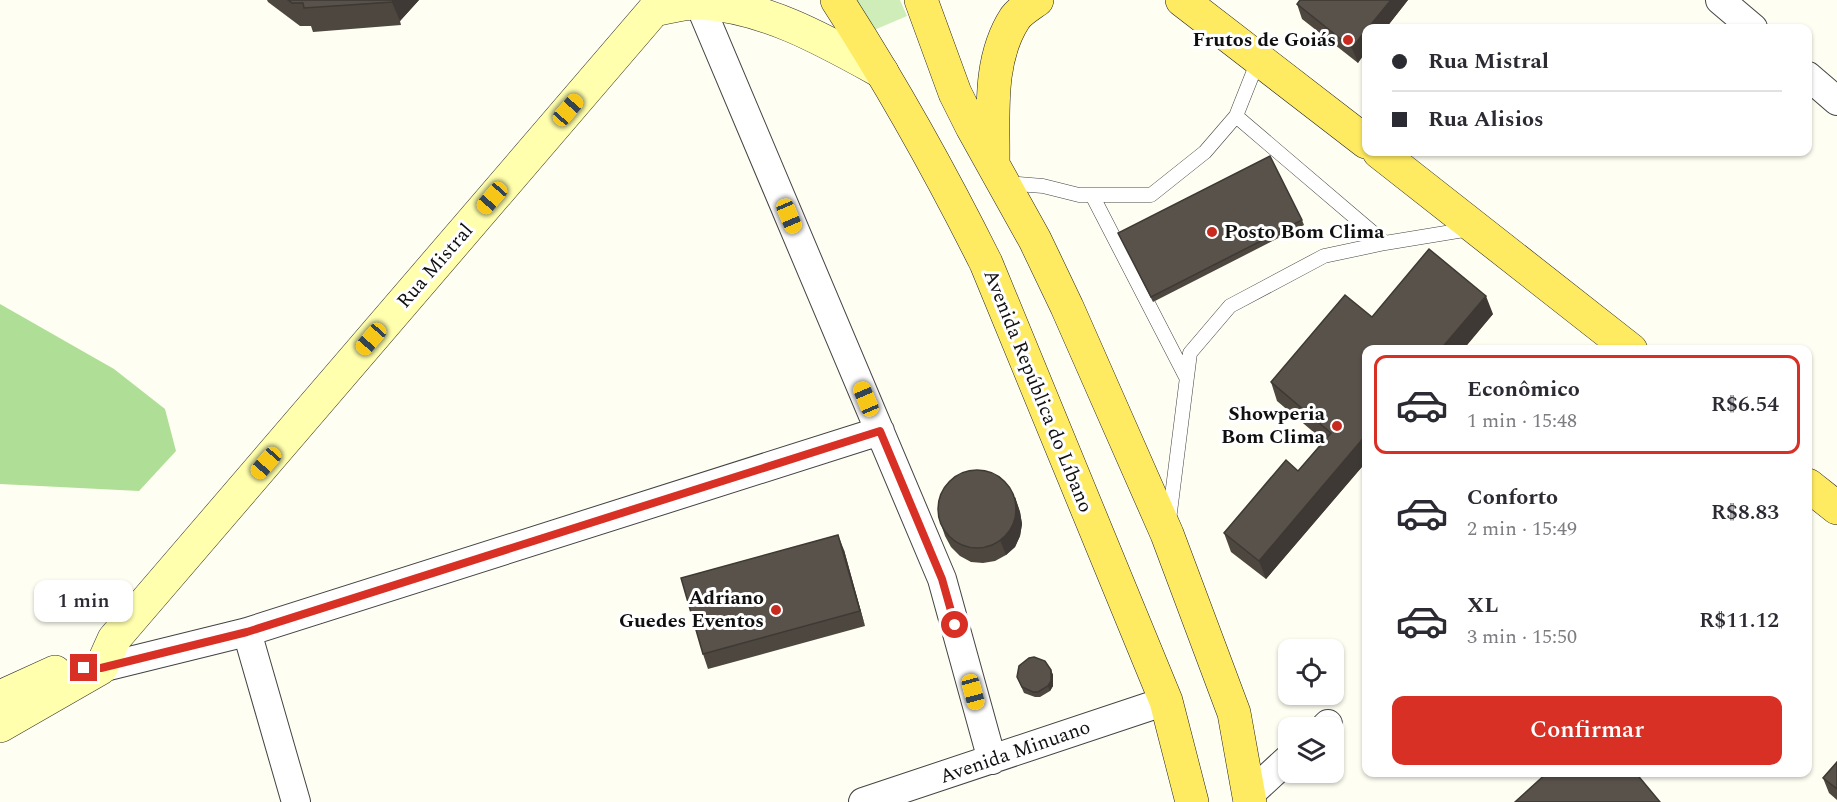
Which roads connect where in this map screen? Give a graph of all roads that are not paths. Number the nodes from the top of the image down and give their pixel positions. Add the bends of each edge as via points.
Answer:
1 (837, 0) edge
2 (921, 0) edge
3 (1036, 0) edge
4 (1182, 0) edge
5 (1720, 0) edge
6 (699, 3) junction
7 (657, 5) edge
8 (1748, 24) edge
9 (1260, 58) junction
10 (882, 72) junction
11 (1812, 79) edge
12 (1837, 101) edge
13 (1236, 116) junction
14 (1362, 139) edge
15 (1384, 156) edge
16 (998, 174) junction
17 (1092, 195) junction
18 (1477, 228) junction
19 (1385, 243) junction
20 (1625, 345) edge
21 (1186, 377) junction
22 (880, 431) junction
23 (1812, 488) edge
24 (1837, 508) edge
25 (1167, 534) junction
26 (247, 632) junction
27 (114, 639) junction
28 (67, 667) junction
29 (101, 668) junction
30 (0, 697) edge
31 (1166, 701) junction
32 (0, 726) edge
33 (992, 760) junction
34 (1278, 769) edge
35 (911, 795) edge
36 (1249, 799) edge
37 (296, 802) edge
38 (863, 802) edge
39 (1192, 802) edge

1 - 10 main road, Avenida República do Líbano
2 - 16 main road via 955,93
3 - 16 main road via 1016,16 1001,44 995,68
4 - 9 main road
5 - 8 street
6 - 7 street
6 - 10 street via 743,10 785,24
6 - 22 street
7 - 27 street, Rua Mistral
9 - 13 lane
9 - 14 main road
10 - 31 main road, Avenida República do Líbano via 986,263
11 - 12 street
13 - 17 lane via 1205,152 1151,195
13 - 19 lane
15 - 18 main road
16 - 17 lane
16 - 25 main road via 1067,307
17 - 21 lane
18 - 19 lane
18 - 20 main road
19 - 21 lane via 1324,256 1230,306 1190,353
21 - 25 lane
22 - 26 street
22 - 33 street via 942,579
23 - 24 main road
25 - 36 main road via 1234,713
26 - 29 street
26 - 37 street
27 - 28 street, Rua Mistral
27 - 29 street, Rua Mistral
28 - 29 street
28 - 30 street, Rua Mistral
29 - 32 street
31 - 33 street, Avenida Minuano
31 - 39 main road, Avenida República do Líbano
33 - 35 street, Avenida Minuano
34 - 36 street
35 - 38 street, Avenida Minuano

